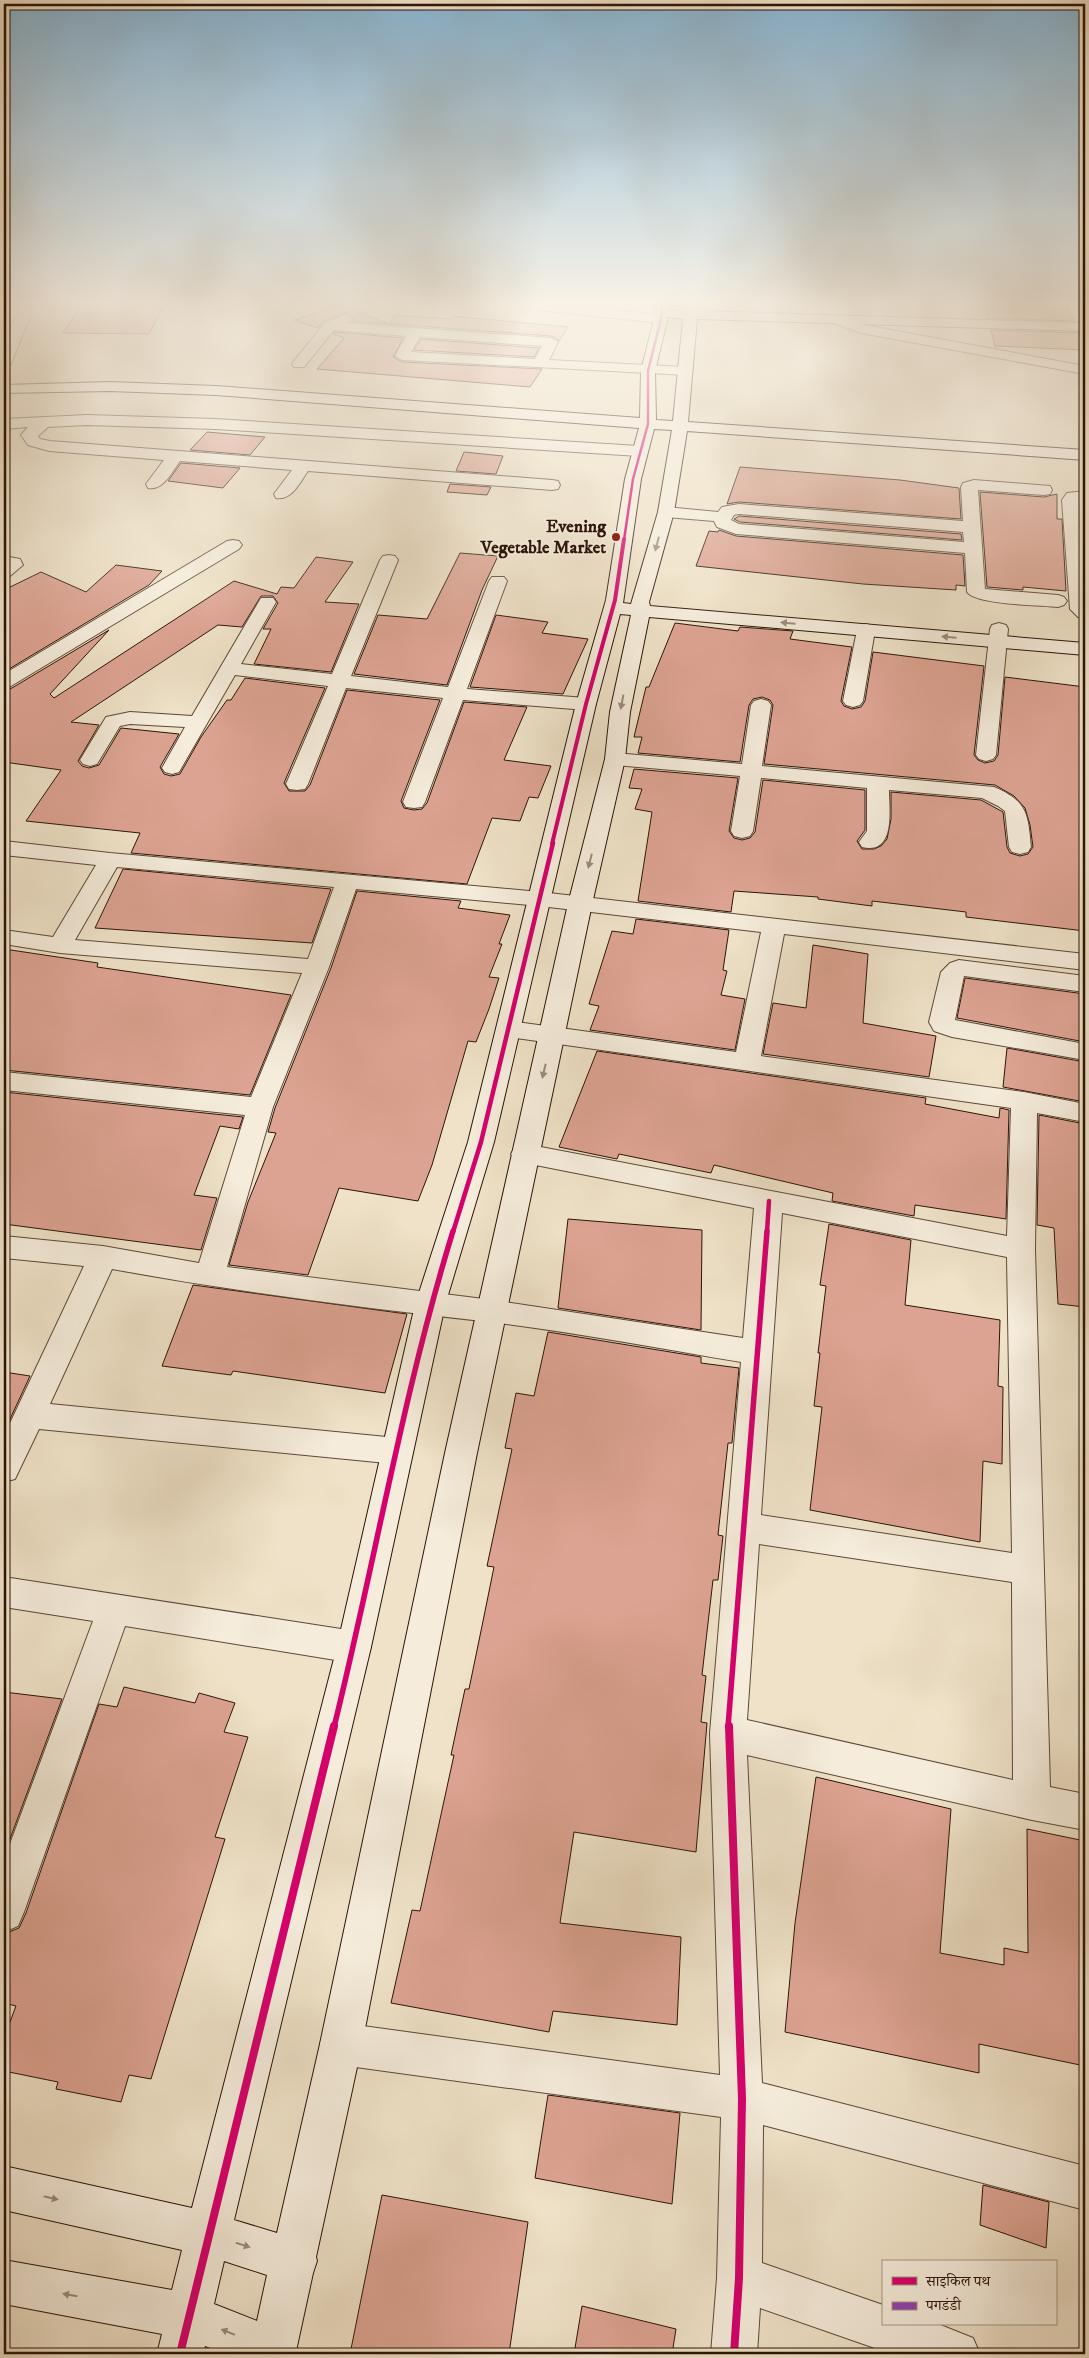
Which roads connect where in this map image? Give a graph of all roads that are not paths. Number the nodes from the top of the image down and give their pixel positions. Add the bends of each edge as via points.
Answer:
1 (488, 412) edge
2 (648, 412) edge
3 (682, 412) edge
4 (46, 421) junction
5 (4, 424) edge
6 (648, 424) junction
7 (680, 428) junction
8 (639, 451) junction
9 (1085, 456) edge
10 (175, 457) junction
11 (302, 467) junction
12 (154, 484) dead end
13 (552, 485) dead end
14 (1044, 490) dead end
15 (282, 494) dead end
16 (1085, 496) edge
17 (666, 512) junction
18 (722, 517) junction
19 (971, 527) junction
20 (233, 545) dead end
21 (972, 548) junction
22 (4, 560) edge
23 (389, 560) dead end
24 (4, 572) edge
25 (498, 581) dead end
26 (628, 601) junction
27 (1058, 601) dead end
28 (267, 602) dead end
29 (1085, 613) edge
30 (866, 630) junction
31 (999, 635) junction
32 (1085, 636) edge
33 (1085, 649) edge
34 (229, 669) junction
35 (339, 681) junction
36 (4, 682) edge
37 (457, 694) junction
38 (852, 701) dead end
39 (586, 704) junction
40 (761, 705) dead end
41 (198, 722) junction
42 (986, 755) dead end
43 (615, 759) junction
44 (90, 760) dead end
45 (172, 768) dead end
46 (751, 772) junction
47 (297, 784) dead end
48 (878, 784) junction
49 (414, 802) dead end
50 (742, 831) dead end
51 (870, 842) dead end
52 (4, 848) edge
53 (1020, 848) dead end
54 (110, 860) junction
55 (348, 881) junction
56 (540, 899) junction
57 (580, 904) junction
58 (774, 926) junction
59 (4, 938) edge
60 (60, 946) junction
61 (317, 968) junction
62 (1079, 972) edge
63 (509, 1029) junction
64 (552, 1034) junction
65 (1085, 1052) edge
66 (747, 1062) junction
67 (4, 1081) edge
68 (1024, 1101) junction
69 (260, 1107) junction
70 (1085, 1113) edge
71 (526, 1154) junction
72 (769, 1201) junction
73 (4, 1248) edge
74 (1021, 1249) junction
75 (103, 1257) junction
76 (210, 1276) junction
77 (430, 1305) junction
78 (492, 1311) junction
79 (757, 1352) junction
80 (30, 1415) junction
81 (397, 1451) junction
82 (4, 1469) edge
83 (744, 1527) junction
84 (1028, 1570) junction
85 (4, 1592) edge
86 (114, 1610) junction
87 (354, 1647) junction
88 (728, 1733) junction
89 (1032, 1802) junction
90 (1085, 1812) edge
91 (4, 1912) edge
92 (341, 2044) junction
93 (742, 2099) junction
94 (4, 2188) edge
95 (1085, 2188) edge
96 (208, 2234) junction
97 (295, 2261) junction
98 (739, 2278) junction
99 (4, 2282) edge
100 (185, 2335) edge
101 (273, 2352) edge
102 (734, 2354) edge
103 (956, 2354) edge

1 - 6 street
2 - 6 street
3 - 7 street
4 - 5 street
4 - 8 street via 215,424
4 - 10 street via 29,436 34,442
6 - 7 street
6 - 8 street
7 - 9 street
7 - 17 street
8 - 26 street
10 - 11 street
10 - 12 street
11 - 13 street via 432,483
11 - 15 street
14 - 19 street via 970,485
16 - 29 street via 1070,500 1079,609
17 - 18 street
17 -> 26 street
18 - 19 street via 728,510 739,509
18 - 21 street via 723,523 736,529
19 - 21 street
20 - 36 street
21 - 27 street via 976,592 979,594
22 - 24 street via 14,563
23 - 35 street
25 - 37 street
30 -> 26 street
26 - 31 street
26 - 39 street
26 -> 43 street
28 - 34 street
31 -> 30 street
30 - 38 street
31 - 32 street
31 - 33 street
31 - 42 street
34 - 35 street
34 - 41 street
35 - 37 street
35 - 47 street
37 - 39 street
37 - 49 street
39 - 56 street
40 - 46 street
41 - 44 street via 130,718 113,721
41 - 45 street
43 - 46 street
43 -> 57 street
46 - 48 street
46 - 50 street
48 - 51 street via 878,832
48 - 53 street via 986,792 1005,799 1017,811
52 - 54 street
54 - 55 street
54 - 60 street
55 - 56 street
55 - 61 street
56 - 57 street
56 - 63 street
57 - 58 street
57 - 64 street
58 - 62 street
58 - 66 street
59 - 60 street
60 - 61 street
61 - 69 street
62 - 65 street via 955,969 942,1022 952,1029
63 - 64 street
63 - 77 street via 481,1142
64 - 66 street
64 -> 71 street
66 - 68 street
67 - 69 street
68 - 70 street
68 - 74 street
69 - 76 street
71 - 72 street
71 - 78 street
72 - 74 street
72 - 79 street
73 - 75 street
74 - 84 street
75 - 76 street
75 - 80 street
76 - 77 street
77 - 78 street
77 - 81 street
78 - 79 street
78 - 92 street
79 - 83 street
80 - 81 street
80 - 82 street
81 - 87 street
83 - 84 street
83 - 88 street
84 - 89 street
85 - 86 street
86 - 87 street
86 - 91 street
87 - 96 street
88 - 89 street
88 - 93 street
89 - 90 street
92 - 93 street
92 - 97 street
93 - 95 street
93 - 98 street
94 -> 96 street
96 -> 97 street
96 - 100 street
97 - 101 street
98 - 102 street
98 - 103 street
100 -> 99 street
101 -> 100 street

